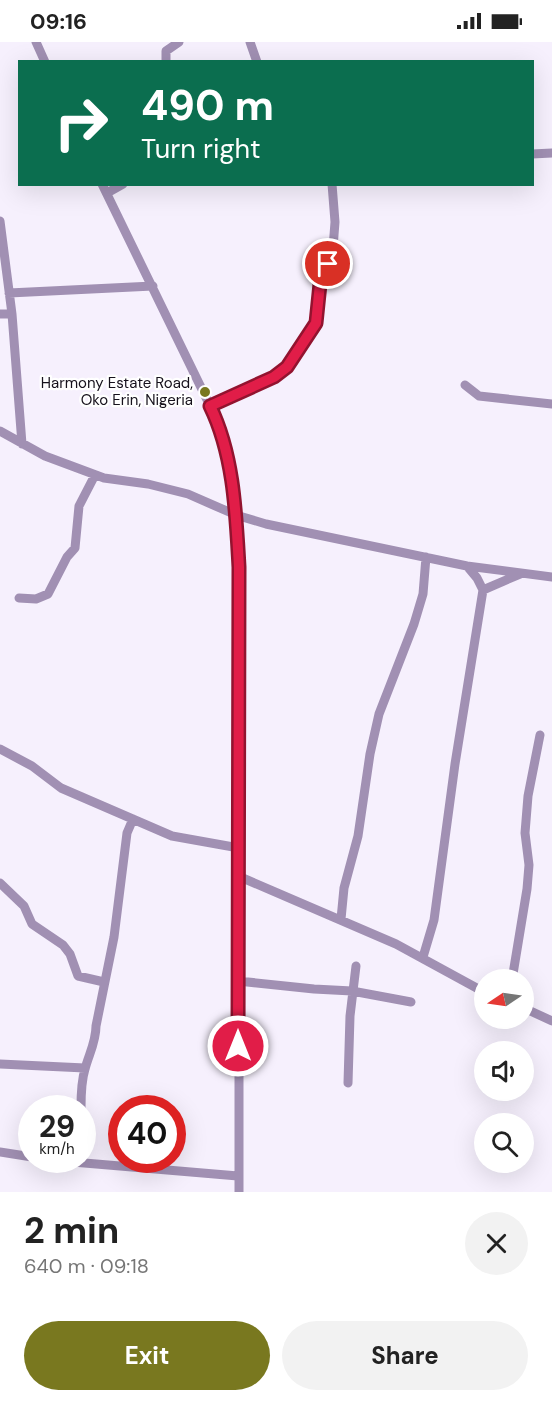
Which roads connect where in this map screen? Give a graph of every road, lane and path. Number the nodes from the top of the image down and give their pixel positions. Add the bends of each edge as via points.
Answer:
1 (36, 42) edge
2 (179, 42) edge
3 (250, 42) edge
4 (44, 60) edge
5 (166, 60) edge
6 (256, 60) edge
7 (552, 153) edge
8 (534, 154) edge
9 (332, 186) edge
10 (105, 189) edge
11 (0, 221) edge
12 (153, 286) junction
13 (9, 293) junction
14 (0, 314) edge
15 (12, 314) junction
16 (465, 385) dead end
17 (552, 404) edge
18 (210, 406) junction
19 (0, 430) edge
20 (22, 444) junction
21 (95, 475) junction
22 (236, 515) junction
23 (426, 557) junction
24 (467, 566) junction
25 (521, 573) junction
26 (551, 575) edge
27 (483, 590) junction
28 (19, 598) dead end
29 (540, 735) dead end
30 (0, 749) edge
31 (133, 819) junction
32 (238, 848) junction
33 (238, 876) junction
34 (0, 883) edge
35 (341, 919) junction
36 (423, 957) junction
37 (356, 966) dead end
38 (515, 969) edge
39 (238, 981) junction
40 (104, 982) junction
41 (474, 986) edge
42 (352, 991) junction
43 (411, 1002) dead end
44 (534, 1013) edge
45 (552, 1021) edge
46 (0, 1064) edge
47 (85, 1068) junction
48 (348, 1083) dead end
49 (81, 1095) edge
50 (0, 1152) edge
51 (18, 1154) edge
52 (96, 1162) edge
53 (238, 1176) junction
54 (238, 1192) edge

1 - 4 street
2 - 5 street via 166,51
3 - 6 street
7 - 8 street
9 - 18 street via 333,248 320,284 316,323 287,367 274,377
10 - 12 street
11 - 13 street
12 - 13 street
12 - 18 street
13 - 15 street
14 - 15 street
15 - 20 street
16 - 17 street via 479,396
18 - 22 street via 226,455
19 - 20 street
20 - 21 street
21 - 22 street via 188,494
21 - 28 street via 79,506 75,548 48,594 36,599
22 - 23 street
22 - 32 street
23 - 24 street
23 - 35 street via 423,594 379,714
24 - 25 street
24 - 27 street
25 - 26 street
25 - 27 street
27 - 36 street via 434,920
29 - 38 street via 528,796 525,833 529,866
30 - 31 street via 61,788
31 - 32 street via 172,836
31 - 40 street via 127,833
32 - 33 street
33 - 35 street
33 - 39 street
34 - 40 street via 24,906 32,924 63,945 78,976
35 - 36 street
36 - 41 street
37 - 42 street
39 - 42 street
39 - 53 street
40 - 47 street via 96,1039
42 - 43 street
42 - 48 street
44 - 45 street
46 - 47 street
47 - 49 street
50 - 51 street
52 - 53 street
53 - 54 street

